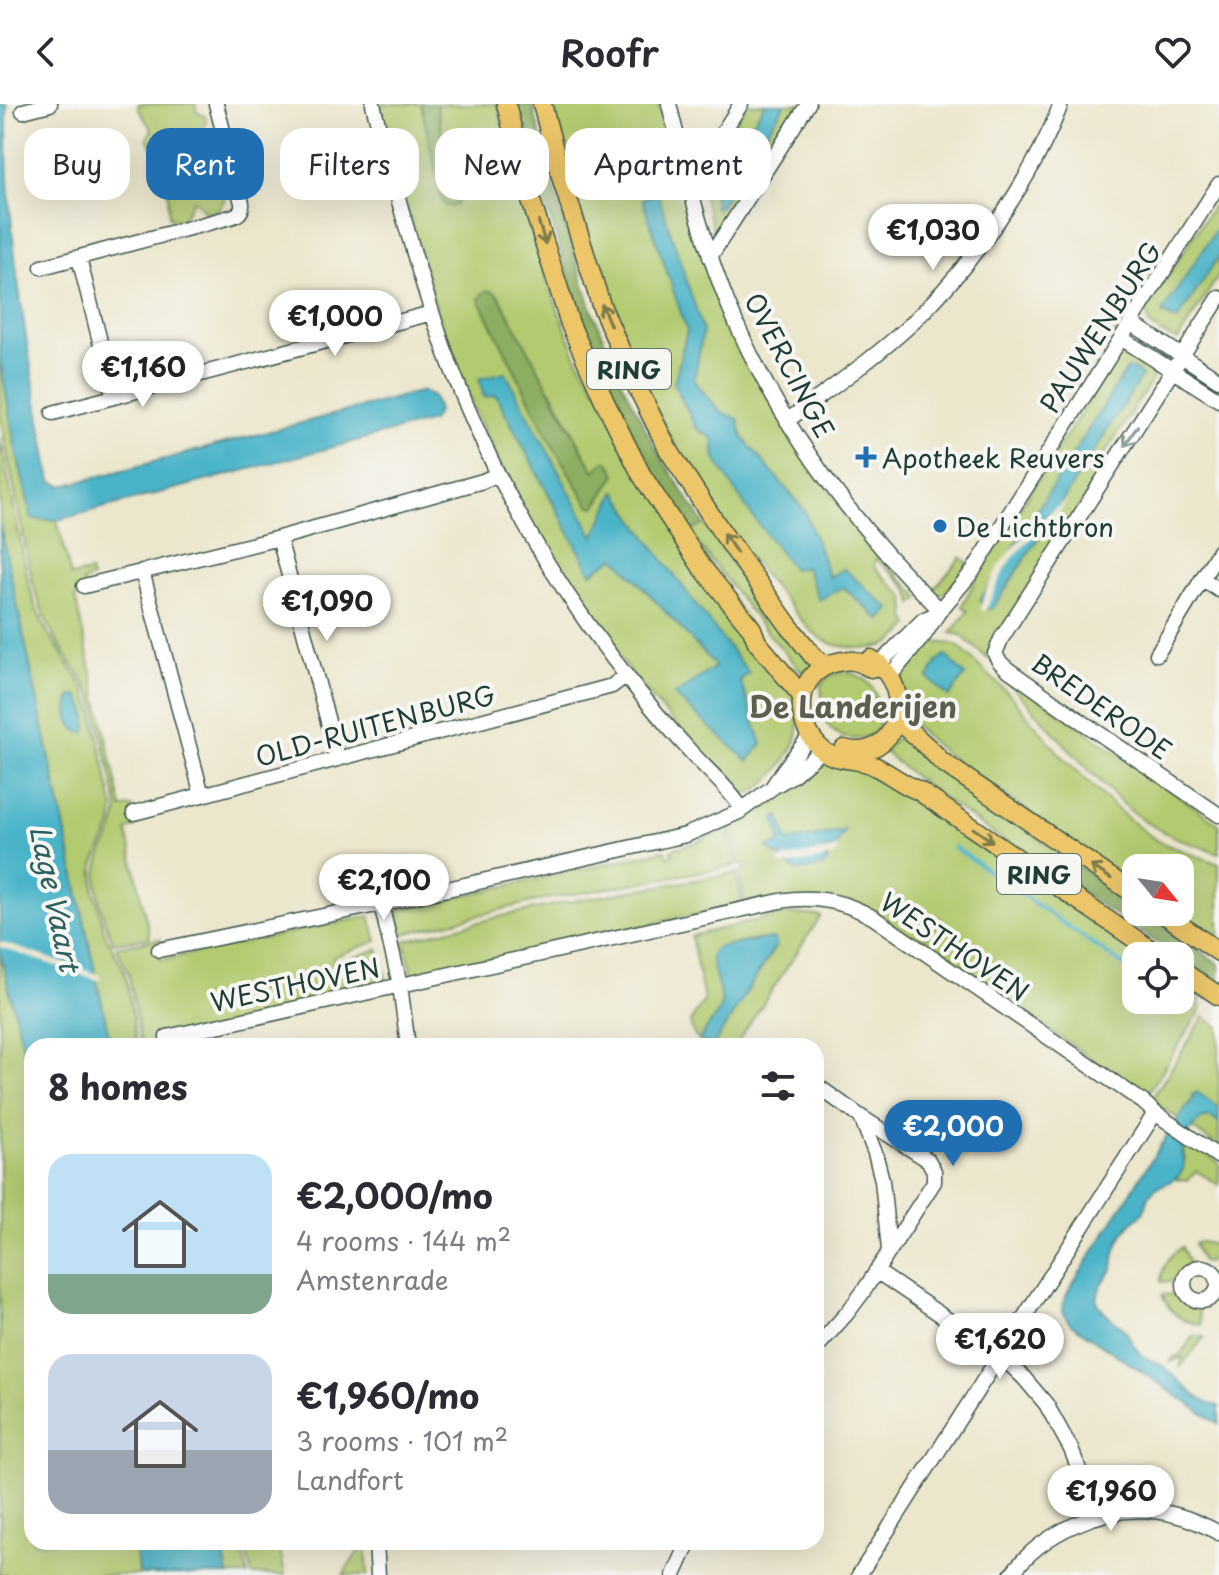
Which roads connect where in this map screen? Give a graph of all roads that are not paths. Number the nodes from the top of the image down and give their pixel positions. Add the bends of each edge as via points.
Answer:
1 (50, 104) edge
2 (216, 104) edge
3 (373, 104) edge
4 (506, 104) edge
5 (542, 104) edge
6 (669, 104) edge
7 (741, 104) edge
8 (808, 104) edge
9 (1061, 104) edge
10 (23, 111) dead end
11 (675, 128) edge
12 (726, 128) edge
13 (1219, 184) edge
14 (693, 200) edge
15 (710, 257) junction
16 (79, 258) junction
17 (42, 267) dead end
18 (1219, 298) edge
19 (432, 313) junction
20 (1131, 323) junction
21 (1121, 338) junction
22 (1182, 356) junction
23 (1173, 371) junction
24 (1219, 380) edge
25 (114, 397) junction
26 (1219, 400) edge
27 (53, 413) dead end
28 (787, 421) junction
29 (498, 474) junction
30 (279, 538) junction
31 (1219, 551) edge
32 (142, 571) junction
33 (1202, 579) junction
34 (84, 586) dead end
35 (1219, 590) edge
36 (939, 612) junction
37 (1157, 654) dead end
38 (826, 659) junction
39 (880, 669) junction
40 (625, 676) junction
41 (804, 691) junction
42 (895, 722) junction
43 (821, 743) junction
44 (868, 755) junction
45 (338, 759) junction
46 (202, 795) junction
47 (742, 809) junction
48 (134, 813) dead end
49 (1219, 815) edge
50 (1122, 886) edge
51 (381, 904) junction
52 (1181, 926) edge
53 (1140, 942) edge
54 (159, 950) dead end
55 (1219, 952) edge
56 (1194, 979) edge
57 (400, 985) junction
58 (1219, 996) edge
59 (167, 1037) dead end
60 (407, 1038) edge
61 (824, 1091) edge
62 (1155, 1113) junction
63 (861, 1117) junction
64 (1219, 1157) edge
65 (889, 1250) junction
66 (876, 1271) junction
67 (824, 1339) edge
68 (1000, 1355) junction
69 (1097, 1516) junction
70 (1219, 1533) edge
71 (376, 1550) edge
72 (685, 1550) edge
73 (378, 1575) edge
74 (674, 1575) edge
75 (859, 1575) edge
76 (1011, 1575) edge

1 - 10 street
2 - 16 street via 242,203 239,213
3 - 19 street
4 -> 41 main road, RING via 570,324 641,474 701,566
38 -> 5 main road, RING via 813,656 789,626 668,449 601,305
6 - 11 street, OVERCINGE
7 - 12 street
8 - 15 street
9 - 28 street via 1008,205 938,296 878,353
13 - 20 street, PAUWENBURG
14 - 15 street, OVERCINGE
15 - 28 street, OVERCINGE via 737,325
16 - 17 street
16 - 25 street
18 - 22 street
19 - 25 street
19 - 29 street
20 - 21 street, PAUWENBURG
20 - 22 street
21 - 23 street
21 - 36 street, PAUWENBURG via 973,571
22 - 23 street
22 - 24 street
23 - 26 street
23 -> 49 street, BREDERODE via 995,654 1078,719
25 - 27 street
28 - 36 street, OVERCINGE via 873,539
29 - 30 street
29 - 40 street via 549,566
30 - 32 street
30 - 45 street
31 - 33 street
32 - 34 street
32 - 46 street
33 - 35 street
33 - 37 street
36 - 39 street, PAUWENBURG via 923,620
38 - 39 main road via 859,653
38 - 41 main road
39 - 42 main road via 889,719
40 - 45 street, OLD-RUITENBURG via 612,686
40 - 47 street
41 - 43 main road, RING via 812,694 825,738
42 - 44 main road
50 -> 42 main road, RING via 941,761 929,758 896,732
43 - 44 main road
43 - 47 street via 793,775
44 -> 53 main road, RING
45 - 46 street, OLD-RUITENBURG
46 - 48 street, OLD-RUITENBURG
47 - 51 street via 678,837
51 - 54 street
51 - 57 street
52 - 55 main road
56 - 58 main road
57 - 59 street, WESTHOVEN
57 - 60 street
57 - 62 street, WESTHOVEN via 784,900 822,900 880,922
61 - 63 street
62 - 64 street, WESTHOVEN
62 - 68 street
63 - 65 street via 882,1180
63 - 65 street via 928,1160 934,1171 934,1182
65 - 66 street
66 - 67 street
66 - 68 street
68 - 69 street via 1046,1404 1071,1449
68 - 75 street
69 - 70 street via 1156,1511
69 - 76 street via 1046,1539
71 - 73 street
72 - 74 street

